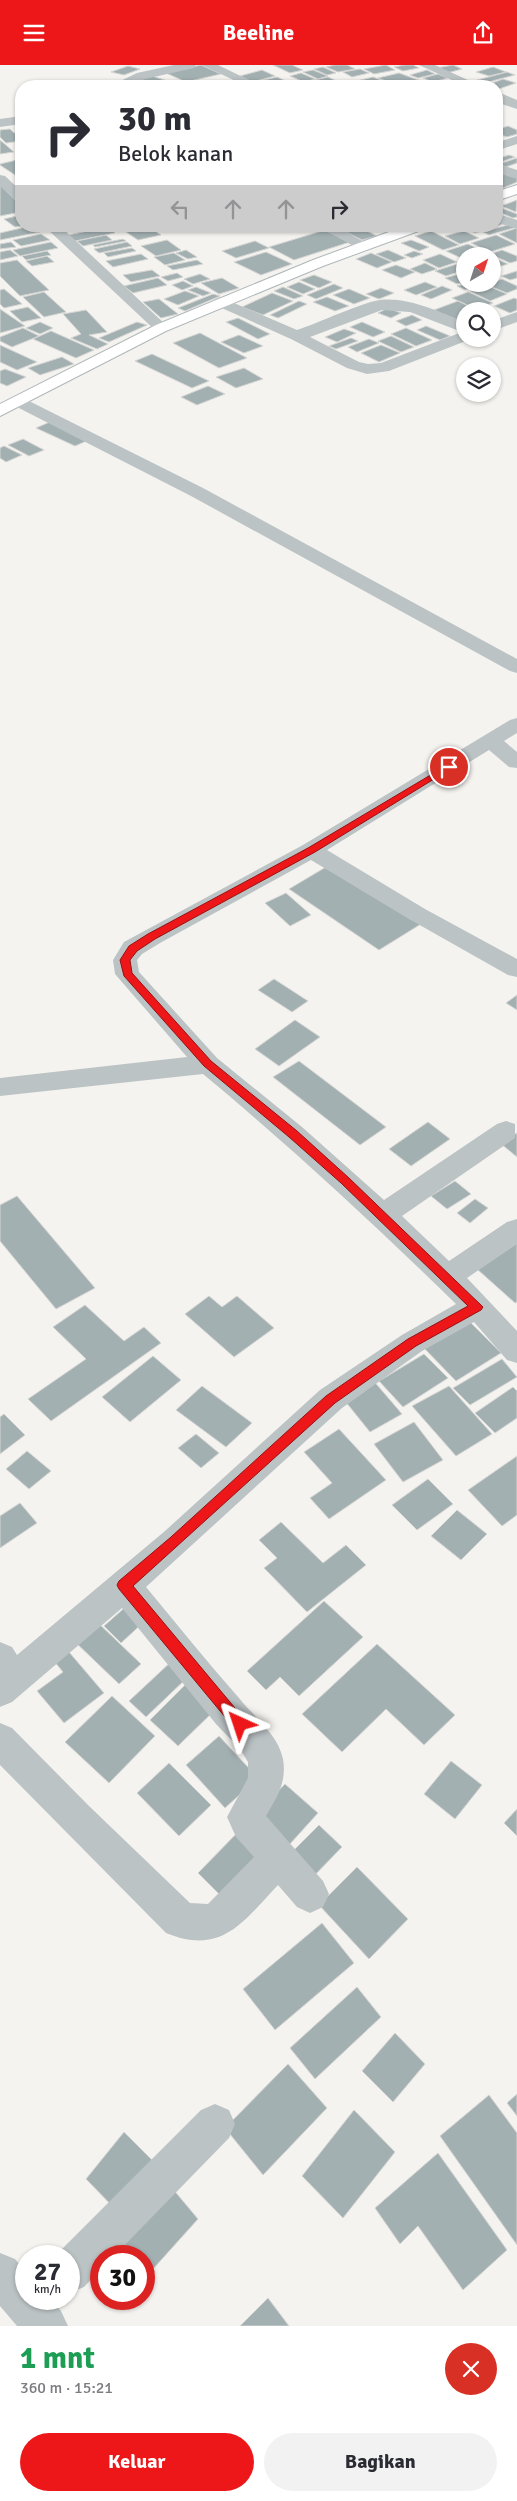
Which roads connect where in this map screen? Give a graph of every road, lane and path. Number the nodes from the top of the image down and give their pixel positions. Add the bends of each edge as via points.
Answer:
1 (190, 65) edge
2 (208, 65) edge
3 (425, 65) edge
4 (131, 80) edge
5 (242, 80) edge
6 (461, 80) edge
7 (503, 99) edge
8 (517, 105) edge
9 (15, 121) edge
10 (0, 123) edge
11 (517, 139) edge
12 (503, 144) edge
13 (503, 170) edge
14 (517, 175) edge
15 (0, 179) edge
16 (517, 189) edge
17 (15, 193) edge
18 (503, 194) edge
19 (503, 220) edge
20 (517, 225) edge
21 (57, 232) edge
22 (336, 232) edge
23 (402, 232) edge
24 (364, 246) junction
25 (220, 302) junction
26 (517, 317) edge
27 (501, 323) edge
28 (456, 325) edge
29 (161, 328) junction
30 (297, 336) junction
31 (456, 340) edge
32 (19, 401) junction
33 (0, 411) edge
34 (517, 667) edge
35 (517, 724) edge
36 (490, 741) junction
37 (517, 762) edge
38 (311, 850) junction
39 (517, 969) edge
40 (208, 1063) junction
41 (0, 1087) edge
42 (506, 1131) dead end
43 (383, 1215) junction
44 (517, 1230) edge
45 (447, 1277) junction
46 (477, 1307) junction
47 (517, 1351) edge
48 (124, 1585) junction
49 (4, 1676) edge
50 (0, 1741) edge
51 (278, 1858) junction
52 (310, 1894) dead end
53 (215, 2124) dead end
54 (80, 2261) edge
55 (0, 2274) edge
56 (40, 2311) edge

1 - 4 street
2 - 5 street
3 - 6 street
7 - 8 street
9 - 10 street
11 - 12 street
13 - 14 street
15 - 17 street
16 - 18 main road
19 - 20 street
21 - 29 street
22 - 24 street
23 - 24 main road
24 - 25 main road
25 - 29 main road
25 - 30 street
26 - 27 street
28 - 30 street via 393,304 380,305
29 - 32 main road
30 - 31 street via 353,365 372,369 383,368
32 - 33 main road
32 - 34 street via 197,491
35 - 36 street
36 - 37 street
36 - 38 street
38 - 39 street
38 - 40 street via 152,937 133,949 125,960 128,974
40 - 41 street
40 - 43 street
42 - 43 street
43 - 45 street
44 - 45 street
45 - 46 street
46 - 47 street
46 - 48 street via 412,1343 331,1399
48 - 49 street
48 - 51 street via 252,1737 265,1757 268,1773 265,1784 246,1817 249,1825
50 - 51 street via 180,1920 200,1924 220,1918
51 - 52 street
53 - 54 street
55 - 56 street

